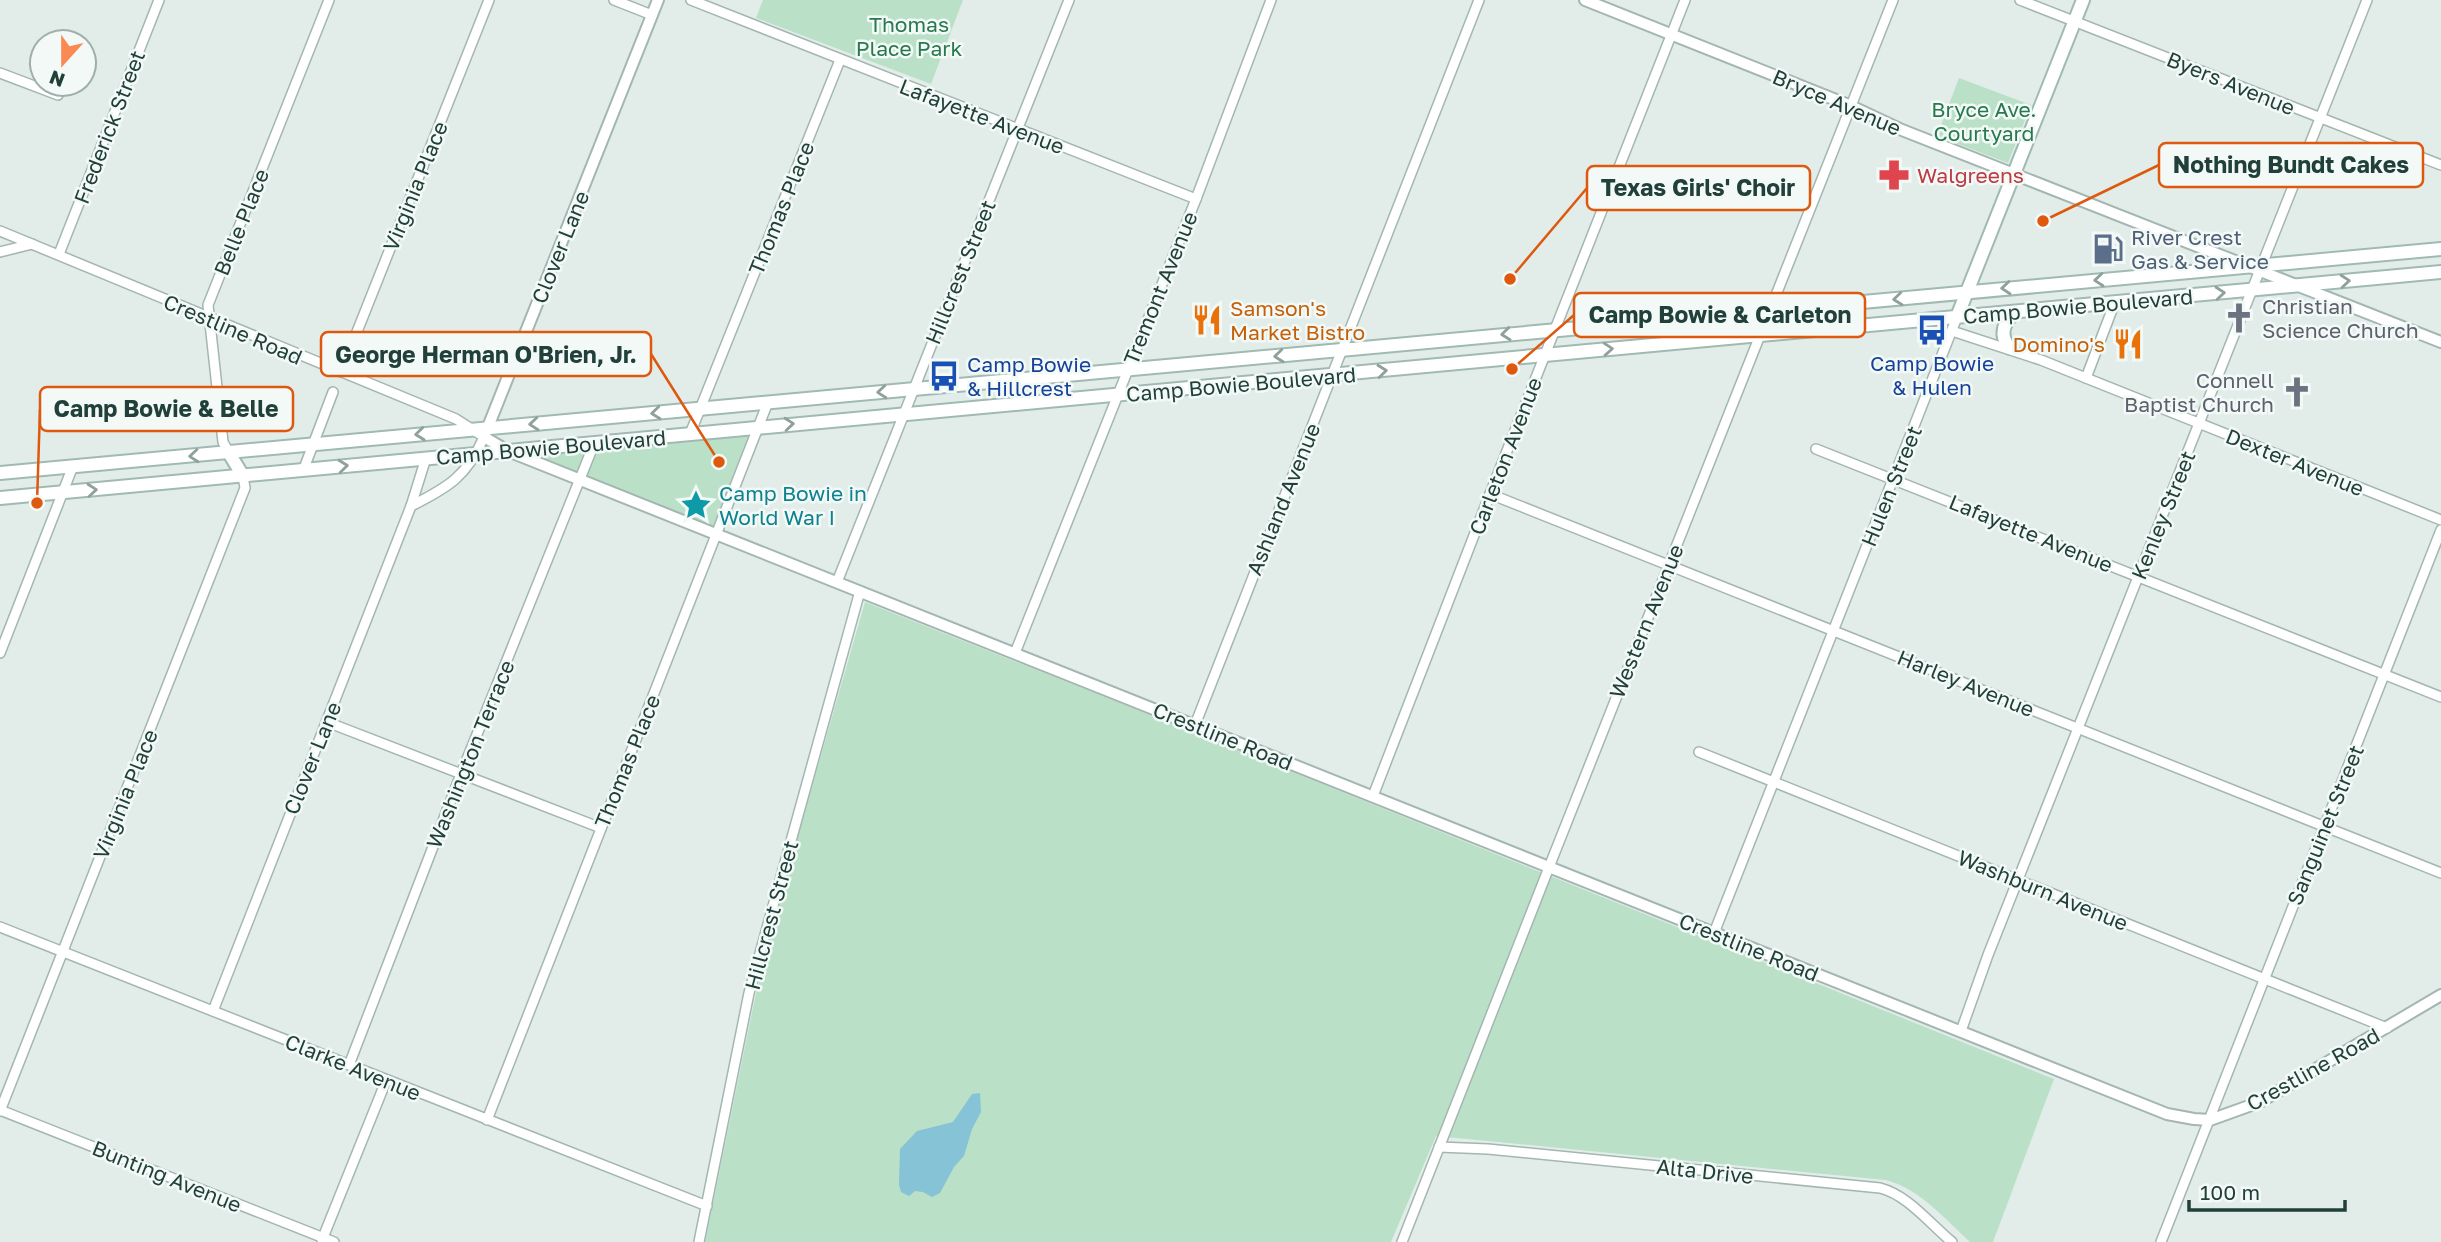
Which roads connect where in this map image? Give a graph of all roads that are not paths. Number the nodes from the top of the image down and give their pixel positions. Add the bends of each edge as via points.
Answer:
1 (159, 0) edge
2 (329, 0) edge
3 (489, 0) edge
4 (614, 0) edge
5 (658, 0) edge
6 (691, 0) edge
7 (1069, 0) edge
8 (1271, 0) edge
9 (1479, 0) edge
10 (1585, 0) edge
11 (1685, 0) edge
12 (1893, 0) edge
13 (2020, 0) edge
14 (2083, 0) edge
15 (2367, 0) edge
16 (652, 15) junction
17 (2075, 22) junction
18 (1671, 34) junction
19 (840, 60) junction
20 (0, 73) edge
21 (28, 84) edge
22 (1851, 106) junction
23 (2321, 119) junction
24 (1017, 130) junction
25 (2441, 165) edge
26 (2013, 173) junction
27 (1196, 199) junction
28 (0, 231) edge
29 (32, 244) junction
30 (2441, 249) edge
31 (0, 252) edge
32 (60, 254) junction
33 (2258, 268) junction
34 (2441, 272) edge
35 (2297, 286) junction
36 (2252, 290) junction
37 (1966, 292) junction
38 (2115, 302) junction
39 (1769, 311) junction
40 (2016, 312) junction
41 (1957, 317) junction
42 (211, 319) junction
43 (1645, 321) junction
44 (1555, 329) junction
45 (1952, 331) junction
46 (1760, 336) junction
47 (2441, 342) edge
48 (1648, 346) junction
49 (2010, 348) junction
50 (1342, 349) junction
51 (1544, 355) junction
52 (1128, 370) junction
53 (341, 372) junction
54 (1332, 376) junction
55 (2086, 378) junction
56 (914, 388) junction
57 (333, 392) dead end
58 (1117, 395) junction
59 (768, 402) junction
60 (700, 408) junction
61 (904, 415) junction
62 (2200, 424) junction
63 (758, 427) junction
64 (472, 429) junction
65 (486, 433) junction
66 (690, 433) junction
67 (594, 444) junction
68 (312, 445) junction
69 (1816, 449) dead end
70 (508, 451) junction
71 (229, 453) junction
72 (477, 453) junction
73 (426, 458) junction
74 (73, 467) junction
75 (303, 471) junction
76 (0, 473) edge
77 (243, 476) junction
78 (1895, 478) junction
79 (579, 481) junction
80 (62, 492) junction
81 (1490, 494) junction
82 (0, 498) edge
83 (411, 506) junction
84 (2441, 520) edge
85 (2441, 530) edge
86 (717, 535) junction
87 (1669, 565) junction
88 (2138, 577) junction
89 (837, 582) junction
90 (860, 591) junction
91 (1833, 630) junction
92 (0, 653) edge
93 (1015, 653) junction
94 (2384, 674) junction
95 (2441, 697) edge
96 (327, 722) junction
97 (1195, 725) junction
98 (2078, 728) junction
99 (1699, 752) dead end
100 (461, 774) junction
101 (1773, 782) junction
102 (1373, 796) junction
103 (601, 828) junction
104 (2323, 828) junction
105 (1550, 866) junction
106 (2441, 873) edge
107 (2018, 880) junction
108 (0, 927) edge
109 (1714, 933) junction
110 (63, 951) junction
111 (2264, 978) junction
112 (2441, 995) edge
113 (213, 1011) junction
114 (2387, 1027) junction
115 (1961, 1031) junction
116 (349, 1065) junction
117 (386, 1080) junction
118 (0, 1110) edge
119 (486, 1120) junction
120 (2210, 1120) junction
121 (1439, 1147) junction
122 (707, 1206) junction
123 (322, 1240) edge
124 (334, 1242) edge
125 (699, 1242) edge
126 (1402, 1242) edge
127 (1952, 1242) edge
128 (2161, 1242) edge

1 - 32 street, Frederick Street
2 - 42 street, Belle Place via 208,305
3 - 53 street, Virginia Place
4 - 16 street
5 - 16 street, Clover Lane
6 - 19 street, Lafayette Avenue
7 - 24 street, Hillcrest Street
8 - 27 street, Tremont Avenue
9 - 50 street, Ashland Avenue
10 - 18 street, Bryce Avenue
11 - 18 street, Carleton Avenue
12 - 22 street, Western Avenue
13 - 17 street, Byers Avenue
14 - 17 main road, Hulen Street
15 - 23 street, Kenley Street
16 - 65 street, Clover Lane
17 - 23 street, Byers Avenue
17 - 26 main road, Hulen Street
18 - 22 street, Bryce Avenue
18 - 44 street, Carleton Avenue
19 - 24 street, Lafayette Avenue
19 - 60 street, Thomas Place
20 - 21 street
22 - 26 street, Bryce Avenue
22 - 39 street, Western Avenue
23 - 25 street, Byers Avenue
23 - 33 street, Kenley Street
24 - 27 street, Lafayette Avenue
24 - 56 street, Hillcrest Street
26 - 33 street, Bryce Avenue
26 - 37 main road, Hulen Street
27 - 52 street, Tremont Avenue
28 - 29 street, Crestline Road
29 - 31 street
29 - 32 street, Crestline Road
30 - 33 main road, Camp Bowie Boulevard
32 - 42 street, Crestline Road
33 - 35 street, Bryce Avenue
33 - 36 street, Kenley Street
33 -> 37 main road, Camp Bowie Boulevard
35 -> 34 main road, Camp Bowie Boulevard
35 - 36 main road, Camp Bowie Boulevard
35 - 47 street, Bryce Avenue
38 -> 36 main road, Camp Bowie Boulevard
36 - 62 street, Kenley Street
37 -> 39 main road, Camp Bowie Boulevard
37 - 41 main road, Hulen Street
38 - 40 main road, Camp Bowie Boulevard
38 - 55 street
39 - 43 main road, Camp Bowie Boulevard
39 - 46 street, Western Avenue
40 - 41 main road, Camp Bowie Boulevard
40 - 49 main road via 2004,325 2004,342
41 - 45 street, Hulen Street
41 - 46 main road, Camp Bowie Boulevard
42 - 53 street, Crestline Road
42 - 71 street, Belle Place via 223,442
43 - 44 main road, Camp Bowie Boulevard
43 - 48 main road
44 -> 50 main road, Camp Bowie Boulevard
44 - 51 street, Carleton Avenue
45 - 49 street, Dexter Avenue
45 - 78 street, Hulen Street
46 - 48 main road, Camp Bowie Boulevard
46 - 87 street, Western Avenue
51 -> 48 main road, Camp Bowie Boulevard
49 - 55 street, Dexter Avenue
50 -> 52 main road, Camp Bowie Boulevard
50 - 54 street, Ashland Avenue
54 -> 51 main road, Camp Bowie Boulevard
51 - 81 street, Carleton Avenue
52 - 56 main road, Camp Bowie Boulevard
52 - 58 street, Tremont Avenue
53 - 64 street, Crestline Road
54 - 58 main road, Camp Bowie Boulevard
54 - 97 street, Ashland Avenue
55 - 62 street, Dexter Avenue
56 -> 59 main road, Camp Bowie Boulevard
56 - 61 street, Hillcrest Street
57 - 68 street
58 - 61 main road, Camp Bowie Boulevard
58 - 93 street, Tremont Avenue
59 - 60 main road, Camp Bowie Boulevard
59 - 63 street, Thomas Place
60 -> 65 main road, Camp Bowie Boulevard
60 - 66 street, Thomas Place
63 -> 61 main road, Camp Bowie Boulevard
61 - 89 street, Hillcrest Street
62 - 84 street, Dexter Avenue
62 - 88 street, Kenley Street
63 - 66 main road, Camp Bowie Boulevard
63 - 86 street, Thomas Place
64 - 65 main road, Camp Bowie Boulevard
64 -> 68 main road, Camp Bowie Boulevard
65 - 70 street, Crestline Road
65 - 72 street, Clover Lane
66 - 67 main road, Camp Bowie Boulevard
67 - 70 main road, Camp Bowie Boulevard
67 - 79 street, Washington Terrace
68 - 71 main road, Camp Bowie Boulevard
68 - 75 street
69 - 78 street, Lafayette Avenue
70 - 72 main road, Camp Bowie Boulevard
70 - 79 street, Crestline Road
71 -> 74 main road, Camp Bowie Boulevard
71 - 77 main road
72 - 73 main road, Camp Bowie Boulevard
72 - 83 street, Clover Lane via 455,481
75 -> 73 main road, Camp Bowie Boulevard
73 - 83 street, Clover Lane
74 - 76 main road, Camp Bowie Boulevard
74 - 80 street
75 - 77 main road, Camp Bowie Boulevard
80 -> 77 main road, Camp Bowie Boulevard
77 - 110 street, Virginia Place via 245,488
78 - 88 street, Lafayette Avenue
78 - 91 street, Hulen Street
79 - 86 street, Crestline Road
79 - 100 street, Washington Terrace
80 - 82 main road, Camp Bowie Boulevard
80 - 92 street
81 - 87 street, Harley Avenue
81 - 102 street, Carleton Avenue
83 - 96 street, Clover Lane
85 - 94 street, Sanguinet Street
86 - 89 street, Crestline Road
86 - 103 street, Thomas Place
87 - 91 street, Harley Avenue
87 - 105 street, Western Avenue
88 - 94 street, Lafayette Avenue
88 - 98 street, Kenley Street
89 - 90 street, Crestline Road
90 - 93 street, Crestline Road
90 - 122 street, Hillcrest Street via 749,993
91 - 98 street, Harley Avenue
91 - 101 street, Hulen Street
93 - 97 street, Crestline Road
94 - 95 street, Lafayette Avenue
94 - 104 street, Sanguinet Street
96 - 100 street
96 - 113 street, Clover Lane
97 - 102 street, Crestline Road
98 - 104 street, Harley Avenue
98 - 107 street, Kenley Street
99 - 101 street, Washburn Avenue
100 - 103 street
100 - 116 street, Washington Terrace
101 - 107 street, Washburn Avenue
101 - 109 street, Hulen Street
102 - 105 street, Crestline Road
103 - 119 street, Thomas Place
104 - 106 street, Harley Avenue
104 - 111 street, Sanguinet Street
105 - 109 street, Crestline Road
105 - 121 street, Western Avenue
107 - 111 street, Washburn Avenue
107 - 115 street, Kenley Street
108 - 110 street, Clarke Avenue
109 - 115 street, Crestline Road
110 - 113 street, Clarke Avenue
110 - 118 street, Virginia Place
111 - 114 street, Washburn Avenue
111 - 120 street, Sanguinet Street
112 - 114 street, Crestline Road
113 - 116 street, Clarke Avenue
114 - 120 street, Crestline Road via 2260,1102
115 - 120 street, Crestline Road via 2167,1114
116 - 117 street, Clarke Avenue
117 - 119 street, Clarke Avenue
117 - 123 street
118 - 123 street, Bunting Avenue
119 - 122 street, Clarke Avenue
120 - 128 street
121 - 126 street, Western Avenue
121 - 127 street, Alta Drive via 1880,1188 1901,1198
122 - 125 street, Hillcrest Street
123 - 124 street, Bunting Avenue

